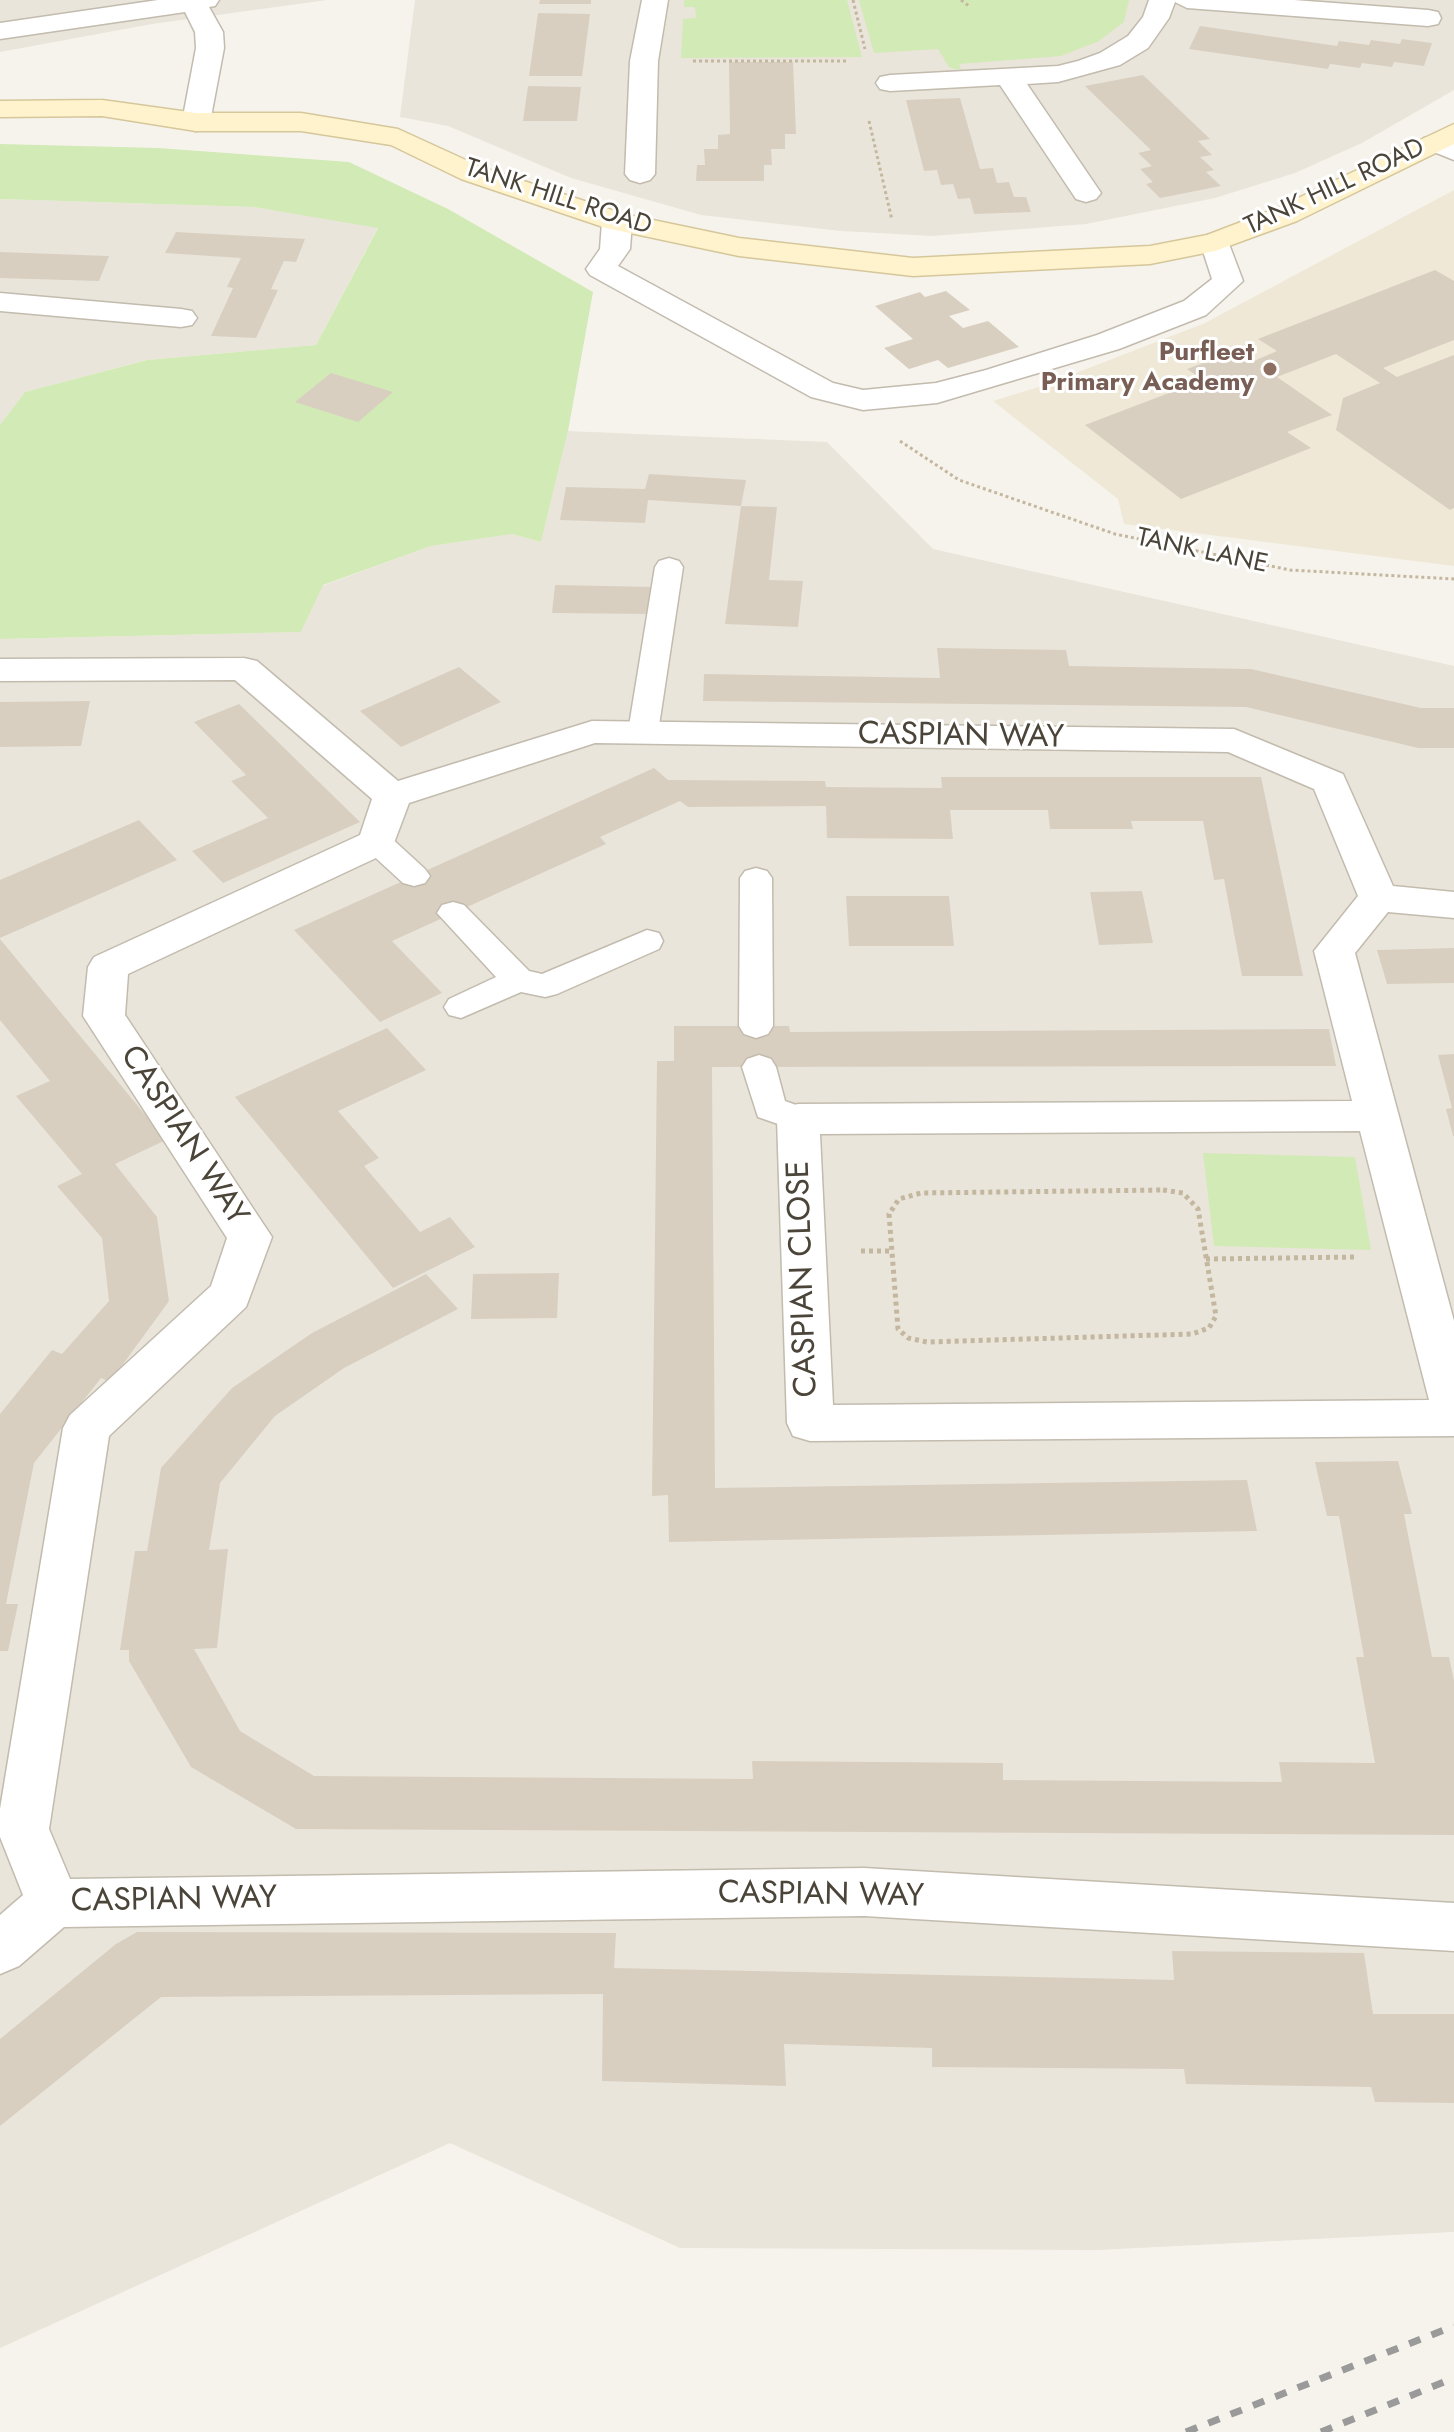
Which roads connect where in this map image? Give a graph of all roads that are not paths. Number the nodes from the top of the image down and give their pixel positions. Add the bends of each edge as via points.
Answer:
1 (655, 0) edge
2 (1162, 0) edge
3 (1187, 0) edge
4 (199, 1) edge
5 (118, 7) edge
6 (1428, 18) dead end
7 (0, 31) edge
8 (1008, 77) junction
9 (890, 83) dead end
10 (0, 109) edge
11 (196, 122) junction
12 (1447, 143) edge
13 (640, 174) dead end
14 (1086, 193) dead end
15 (617, 222) junction
16 (1215, 242) junction
17 (0, 302) edge
18 (181, 318) dead end
19 (669, 567) dead end
20 (0, 670) edge
21 (643, 732) junction
22 (392, 796) junction
23 (377, 842) junction
24 (414, 876) dead end
25 (756, 878) dead end
26 (1378, 898) junction
27 (1454, 905) edge
28 (453, 913) dead end
29 (647, 941) dead end
30 (518, 980) junction
31 (461, 1007) dead end
32 (756, 1026) dead end
33 (759, 1067) dead end
34 (1378, 1116) junction
35 (798, 1119) junction
36 (1454, 1407) edge
37 (1454, 1418) edge
38 (53, 1903) junction
39 (1454, 1927) edge
40 (0, 1949) edge

1 - 13 street via 644,61
2 - 8 street via 1138,42 1110,59 1058,74
3 - 6 street
4 - 5 street
4 - 11 street via 210,48
5 - 7 street
8 - 9 street
8 - 14 street
10 - 11 street, TANK HILL ROAD via 102,108
11 - 15 street, TANK HILL ROAD via 301,122 398,138 471,173
12 - 16 street, TANK HILL ROAD
15 - 16 street, TANK HILL ROAD via 739,247 913,267 1150,255
15 - 16 street, TANK HILL ROAD via 615,249 601,269 822,390 863,400 937,393 997,377 1195,308 1228,281
17 - 18 street
19 - 21 lane
20 - 22 street via 244,669
21 - 22 street, CASPIAN WAY via 592,732
21 - 26 street, CASPIAN WAY via 1234,741 1330,782
22 - 23 street
23 - 24 lane
23 - 38 street, CASPIAN WAY via 108,967 104,1016 250,1237 230,1295 87,1428 23,1829
25 - 32 lane
26 - 27 street
26 - 34 street via 1334,951
28 - 30 lane
29 - 30 lane via 545,986
30 - 31 lane
33 - 35 lane via 770,1108
34 - 35 street, CASPIAN CLOSE
34 - 36 street
35 - 37 street, CASPIAN CLOSE via 810,1423
38 - 39 street, CASPIAN WAY via 864,1892
38 - 40 street

